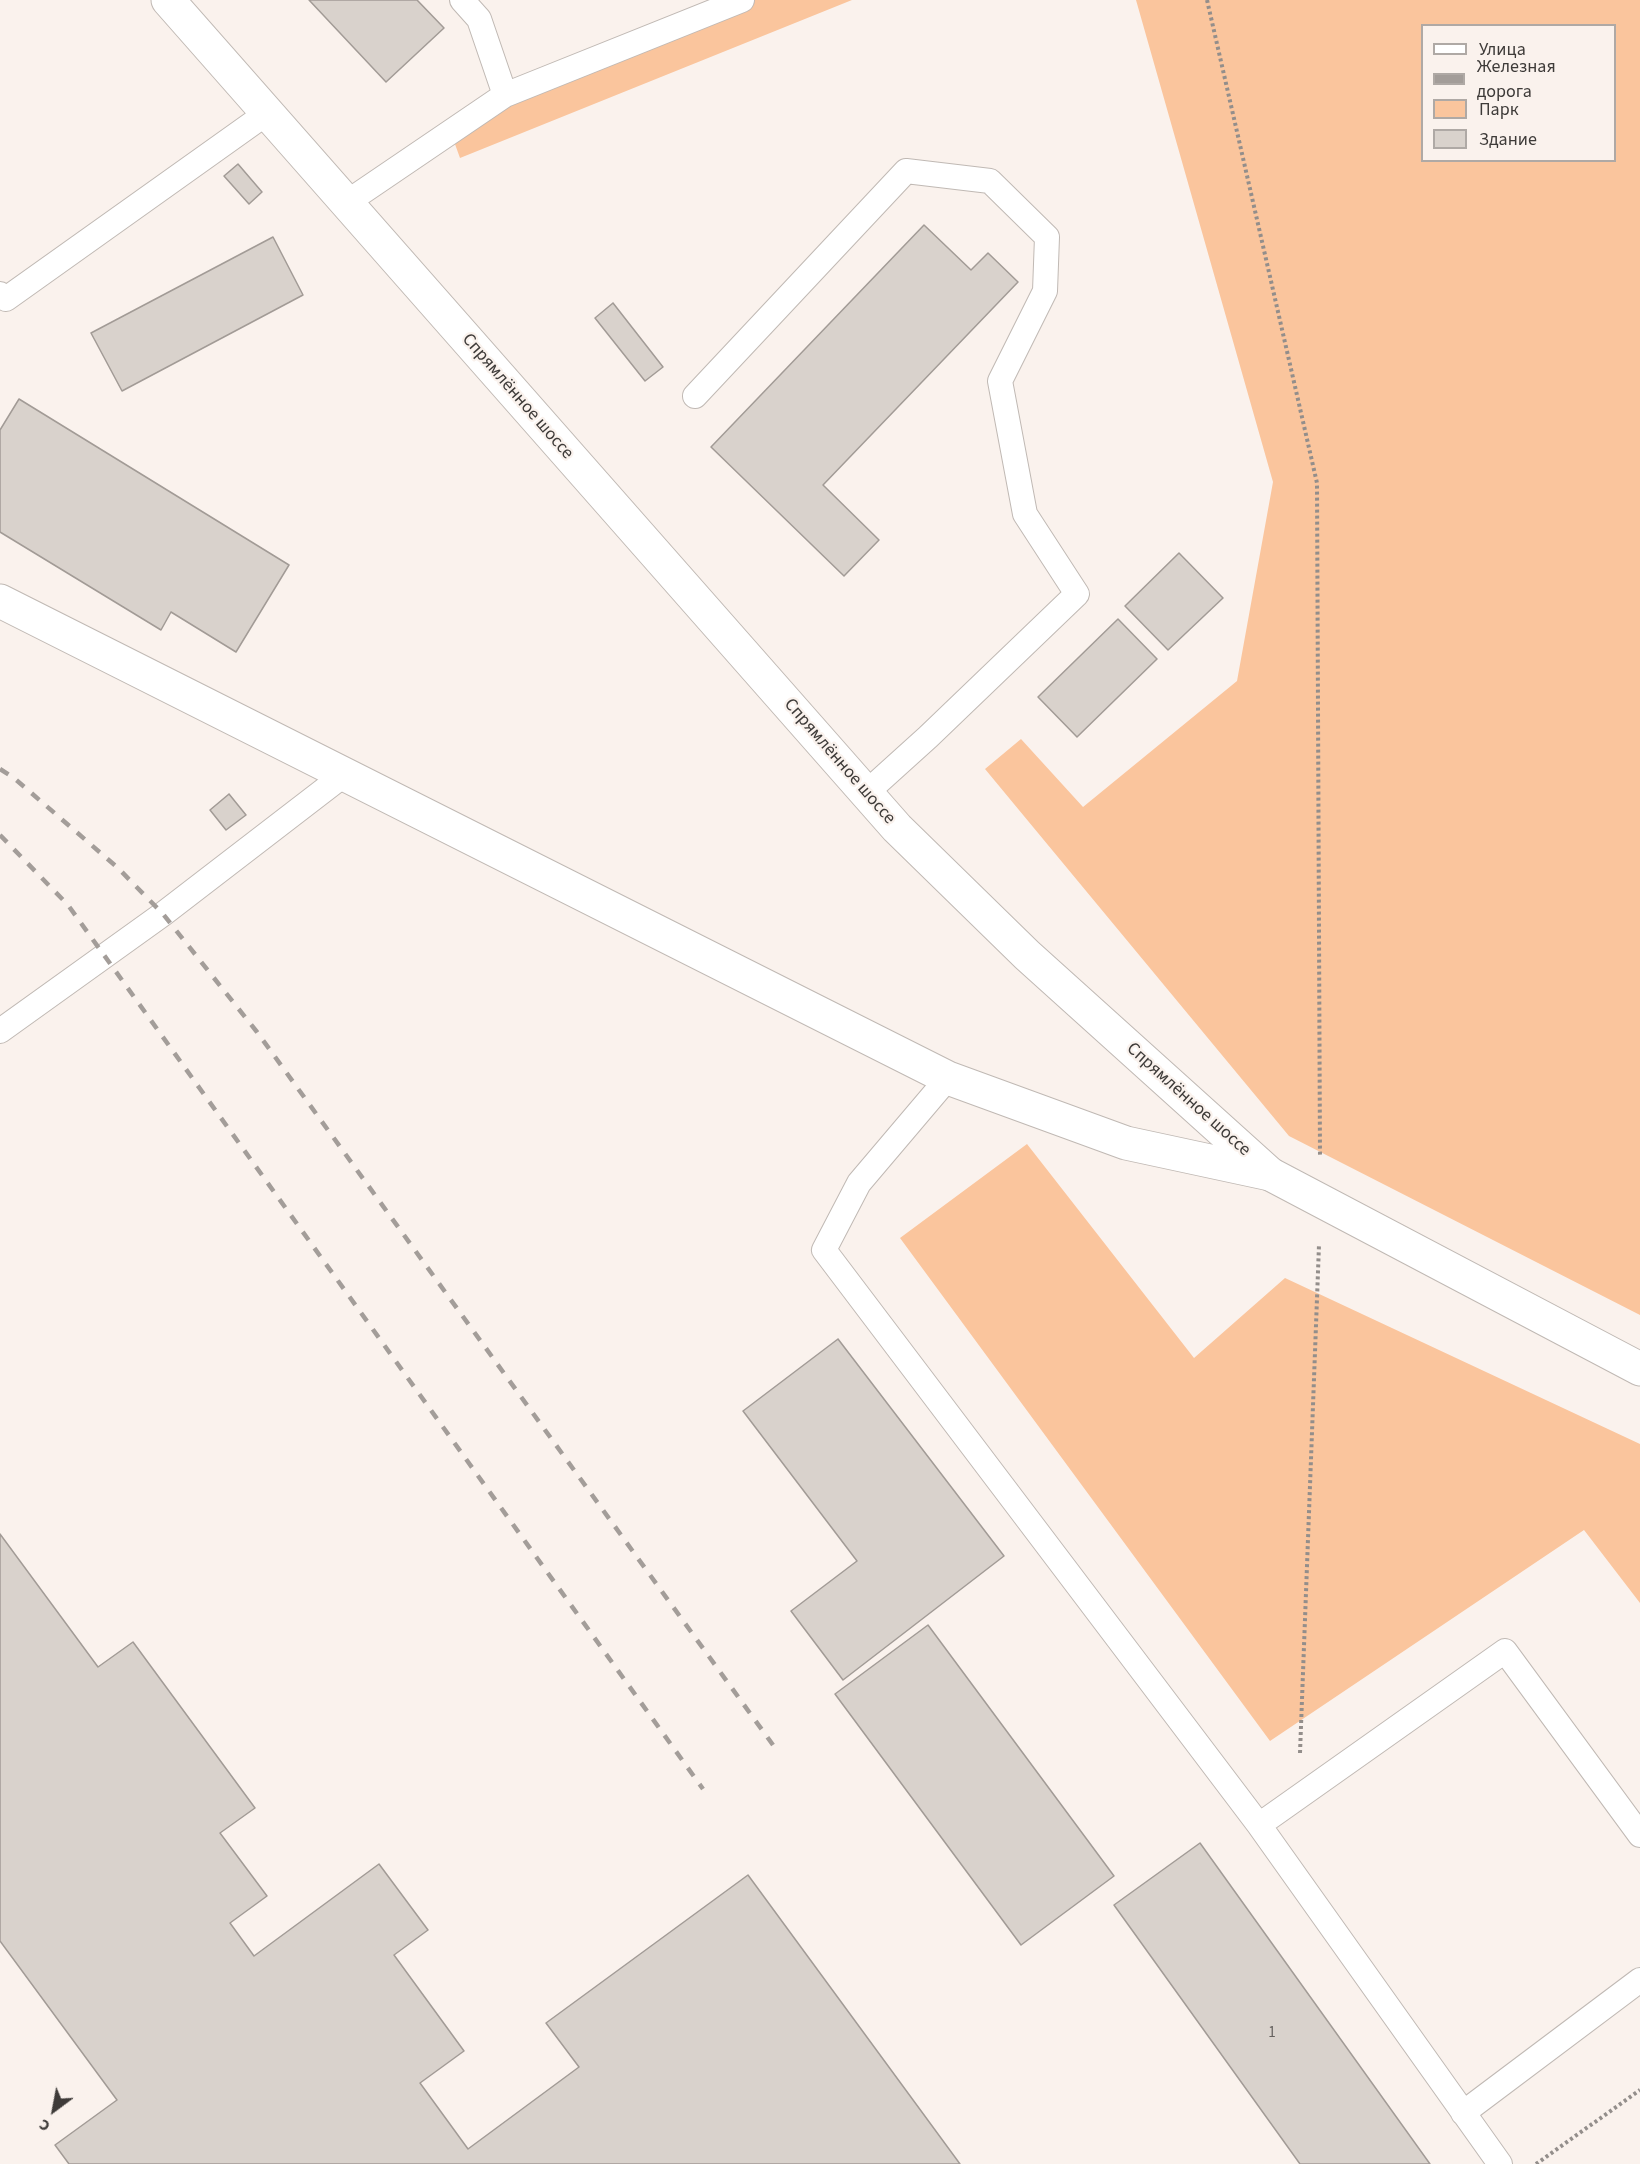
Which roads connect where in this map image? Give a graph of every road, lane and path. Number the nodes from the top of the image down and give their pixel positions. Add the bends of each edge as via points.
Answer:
1 (168, 0) edge
2 (462, 0) edge
3 (742, 0) edge
4 (1207, 0) edge
5 (505, 94) junction
6 (267, 113) junction
7 (346, 203) junction
8 (0, 294) edge
9 (695, 396) dead end
10 (0, 601) edge
11 (345, 774) junction
12 (866, 793) junction
13 (0, 1031) edge
14 (948, 1078) junction
15 (1270, 1174) junction
16 (1320, 1201) junction
17 (1640, 1369) edge
18 (1298, 1797) junction
19 (1259, 1825) junction
20 (1640, 1835) edge
21 (1640, 1980) edge
22 (1640, 2090) edge
23 (1463, 2113) junction
24 (1500, 2164) edge
25 (1536, 2164) edge

1 - 6 main road, Спрямлённое шоссе
2 - 5 lane via 479,19
3 - 5 lane
4 - 16 path via 1317,483
5 - 7 lane
6 - 7 main road, Спрямлённое шоссе
6 - 8 lane via 6,299
7 - 12 main road, Спрямлённое шоссе
9 - 12 lane via 906,171 990,181 1047,237 1045,291 1000,381 1025,514 1077,594
10 - 11 main road
11 - 13 lane via 163,914
11 - 14 main road
12 - 15 main road, Спрямлённое шоссе via 1027,955
14 - 15 main road via 1126,1143
14 - 19 lane via 859,1183 824,1250
15 - 16 main road, Спрямлённое шоссе
16 - 17 main road, Спрямлённое шоссе
16 - 18 path
18 - 19 lane
18 - 20 lane via 1505,1652
19 - 23 lane
21 - 23 lane
22 - 25 path
23 - 24 lane

